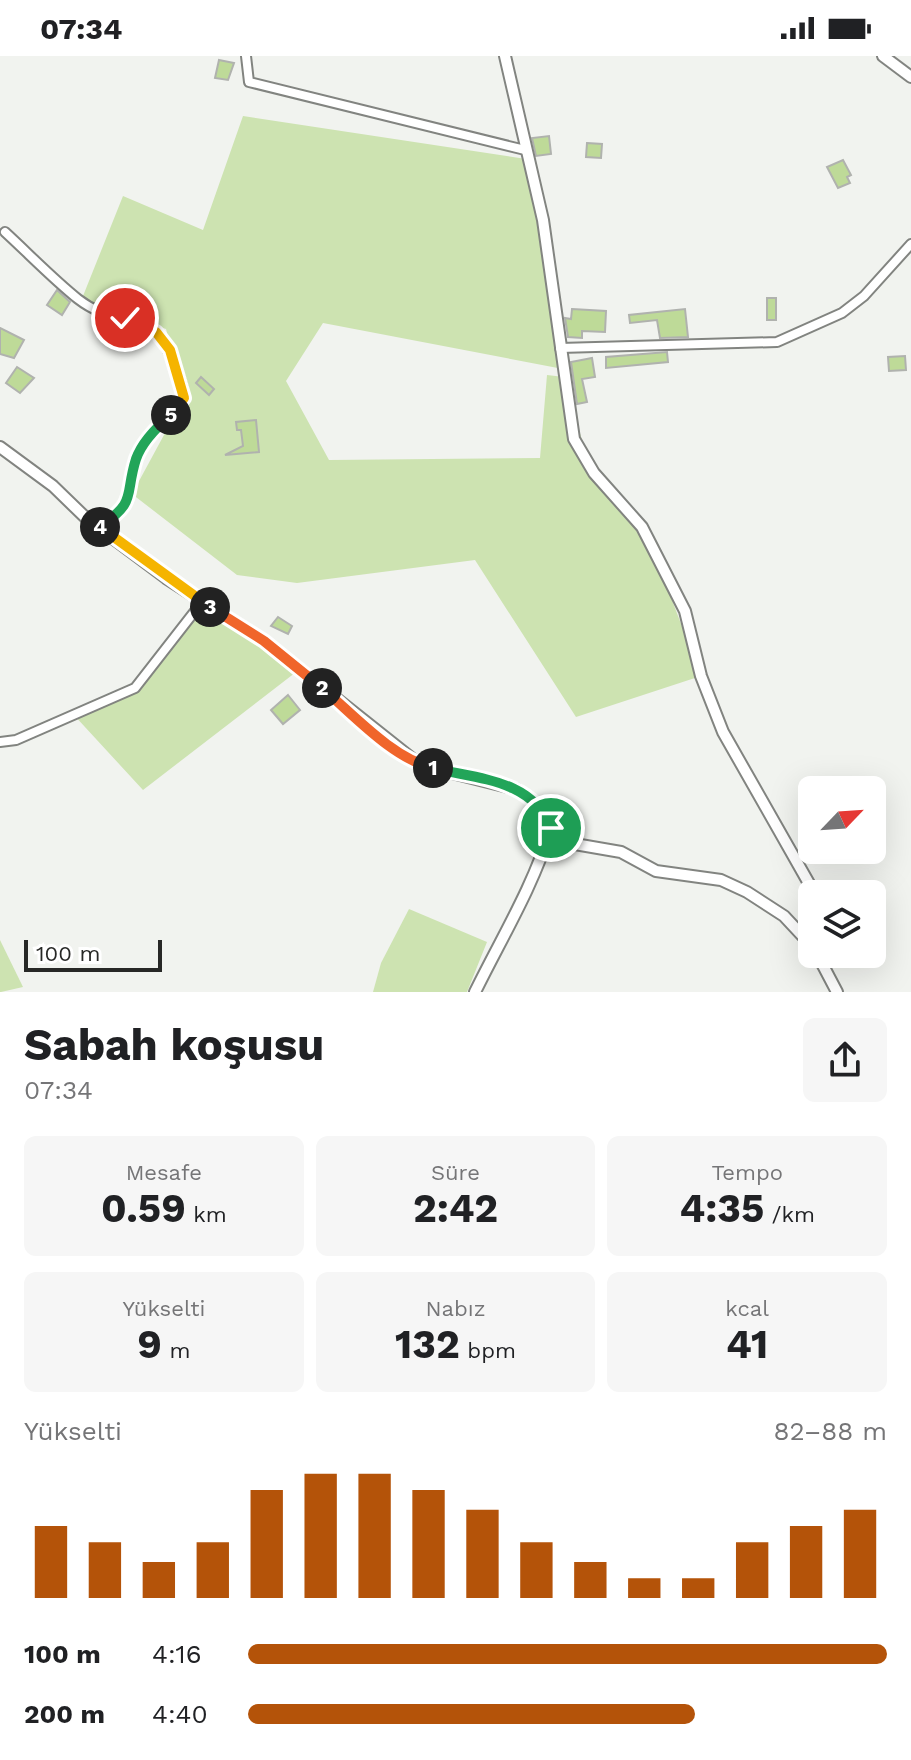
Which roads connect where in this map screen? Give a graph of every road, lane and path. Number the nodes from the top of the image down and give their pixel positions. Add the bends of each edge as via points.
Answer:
1 (246, 56) edge
2 (505, 56) edge
3 (883, 56) edge
4 (911, 77) edge
5 (525, 150) junction
6 (5, 232) dead end
7 (911, 244) edge
8 (560, 348) junction
9 (0, 447) edge
10 (99, 527) junction
11 (202, 602) junction
12 (0, 742) edge
13 (551, 828) junction
14 (807, 880) edge
15 (798, 931) edge
16 (825, 968) edge
17 (830, 968) edge
18 (831, 980) junction
19 (475, 992) edge
20 (837, 992) edge

1 - 5 street via 249,82
2 - 5 street
3 - 4 street
5 - 8 street via 543,220
6 - 10 street via 81,301 156,332 170,350 182,384 180,406 137,456 132,494
7 - 8 street via 842,313 777,342
8 - 14 street via 574,439 594,473 642,527 685,611 701,676 723,732
9 - 10 street
10 - 11 street
11 - 12 street via 135,688 16,740
11 - 13 street via 264,641 420,765 516,789 535,803
13 - 15 street via 554,836 569,843 621,852 656,871 721,880 784,916
13 - 19 street via 516,917
16 - 18 street
17 - 18 street
18 - 20 street

